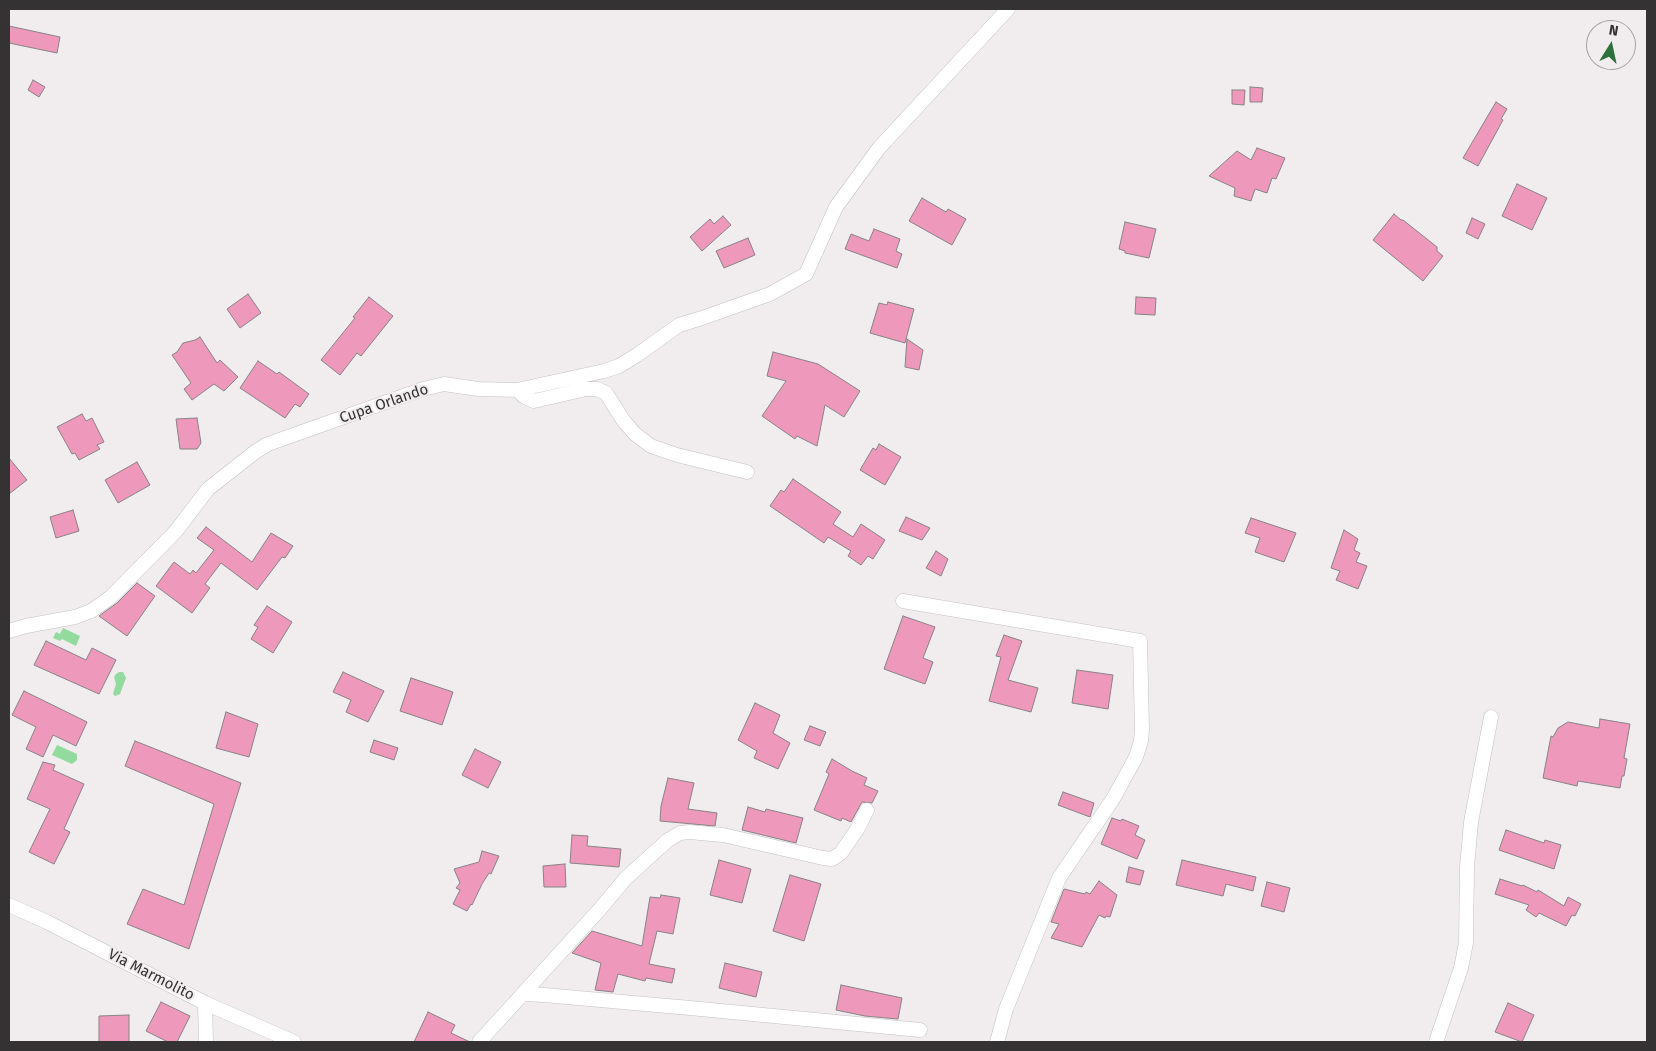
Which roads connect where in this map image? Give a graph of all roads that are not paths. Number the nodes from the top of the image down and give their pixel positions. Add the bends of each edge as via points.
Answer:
1 (1008, 9) edge
2 (517, 390) junction
3 (747, 472) dead end
4 (903, 601) dead end
5 (9, 631) edge
6 (1491, 717) dead end
7 (867, 810) dead end
8 (9, 905) edge
9 (522, 994) junction
10 (205, 1003) junction
11 (920, 1030) dead end
12 (206, 1042) edge
13 (294, 1042) edge
14 (478, 1042) edge
15 (997, 1042) edge
16 (1436, 1042) edge

1 - 2 street, Cupa Orlando via 879,148 836,207 806,274 770,294 679,324 619,366
2 - 3 street via 534,401 597,389 606,393 635,434 652,446
2 - 5 street, Cupa Orlando via 444,384 268,444 208,489 176,531 111,597 91,611 75,617
4 - 15 street via 1140,641 1142,730 1136,757 1112,799 1058,878 1006,1009
6 - 16 street via 1471,822 1466,942 1461,968
7 - 9 street via 841,853 832,859 723,835 689,832 668,840 626,878
8 - 10 street, Via Marmolito
9 - 11 street
9 - 14 street
10 - 12 street
10 - 13 street, Via Marmolito

